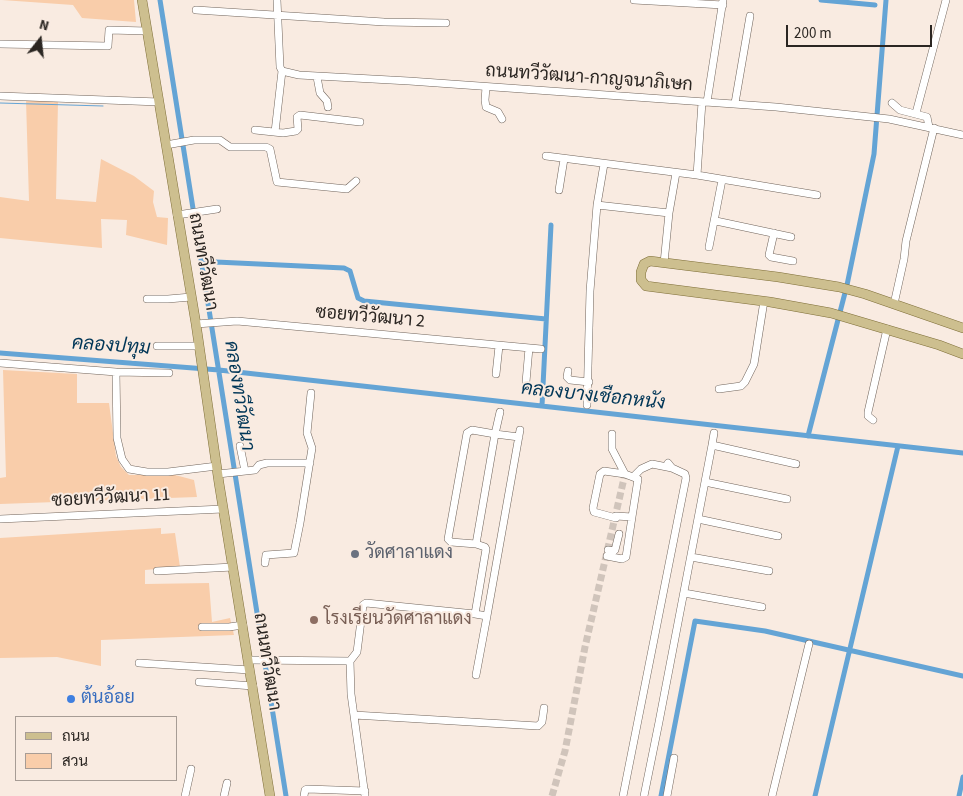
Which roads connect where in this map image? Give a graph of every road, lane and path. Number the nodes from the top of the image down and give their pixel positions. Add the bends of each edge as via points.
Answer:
1 (142, 0) edge
2 (277, 0) edge
3 (634, 0) edge
4 (946, 0) edge
5 (723, 3) edge
6 (196, 10) dead end
7 (278, 14) junction
8 (750, 16) dead end
9 (446, 23) dead end
10 (147, 31) junction
11 (0, 44) edge
12 (282, 71) junction
13 (317, 77) junction
14 (486, 87) junction
15 (0, 96) edge
16 (159, 102) junction
17 (704, 102) junction
18 (734, 103) junction
19 (892, 103) dead end
20 (328, 107) dead end
21 (916, 113) junction
22 (502, 119) dead end
23 (360, 122) dead end
24 (931, 127) junction
25 (255, 130) dead end
26 (275, 132) junction
27 (963, 135) edge
28 (166, 145) junction
29 (546, 156) dead end
30 (564, 159) junction
31 (604, 164) junction
32 (676, 173) junction
33 (697, 175) junction
34 (722, 180) junction
35 (356, 181) dead end
36 (559, 190) dead end
37 (817, 195) dead end
38 (597, 205) junction
39 (217, 209) dead end
40 (669, 213) junction
41 (181, 215) junction
42 (716, 222) junction
43 (774, 233) junction
44 (791, 237) dead end
45 (710, 247) dead end
46 (794, 261) dead end
47 (664, 263) junction
48 (191, 296) junction
49 (147, 300) dead end
50 (764, 301) junction
51 (894, 304) junction
52 (200, 324) junction
53 (963, 328) edge
54 (887, 329) junction
55 (157, 346) dead end
56 (199, 346) junction
57 (499, 346) junction
58 (529, 348) junction
59 (542, 349) dead end
60 (963, 354) edge
61 (0, 363) edge
62 (568, 371) dead end
63 (116, 372) junction
64 (168, 373) dead end
65 (496, 374) dead end
66 (526, 382) dead end
67 (588, 382) junction
68 (719, 389) dead end
69 (311, 393) dead end
70 (587, 404) dead end
71 (500, 412) dead end
72 (873, 420) dead end
73 (714, 433) dead end
74 (495, 434) junction
75 (612, 434) dead end
76 (712, 445) junction
77 (240, 446) dead end
78 (310, 462) junction
79 (796, 464) dead end
80 (220, 471) junction
81 (244, 471) junction
82 (626, 474) junction
83 (634, 476) junction
84 (705, 482) junction
85 (787, 499) dead end
86 (223, 509) junction
87 (632, 517) junction
88 (0, 519) edge
89 (698, 519) junction
90 (619, 534) dead end
91 (778, 536) dead end
92 (476, 544) junction
93 (690, 557) junction
94 (265, 563) dead end
95 (483, 564) junction
96 (233, 567) junction
97 (495, 567) junction
98 (157, 571) dead end
99 (769, 571) dead end
100 (684, 593) junction
101 (762, 607) dead end
102 (475, 614) junction
103 (487, 616) junction
104 (243, 625) junction
105 (202, 627) dead end
106 (809, 644) dead end
107 (350, 661) junction
108 (139, 663) dead end
109 (252, 663) junction
110 (476, 675) dead end
111 (199, 682) dead end
112 (253, 686) junction
113 (544, 708) dead end
114 (354, 715) junction
115 (674, 758) dead end
116 (191, 769) dead end
117 (227, 783) dead end
118 (365, 794) edge
119 (185, 796) edge
120 (224, 796) edge
121 (270, 796) edge
122 (304, 796) edge
123 (623, 796) edge
124 (644, 796) edge
125 (667, 796) edge
126 (772, 796) edge

1 - 10 main road, ถนนทวีวัฒนา
2 - 7 street
3 - 5 street
4 - 21 street
5 - 17 street
6 - 7 street
7 - 9 street
7 - 12 street via 278,58
8 - 18 street
10 - 11 street via 110,30 108,46
10 - 16 main road, ถนนทวีวัฒนา
12 - 13 street, ถนนทวีวัฒนา-กาญจนาภิเษก
12 - 26 street
13 - 14 street, ถนนทวีวัฒนา-กาญจนาภิเษก
13 - 20 street via 320,94
14 - 17 street, ถนนทวีวัฒนา-กาญจนาภิเษก
14 - 22 street via 486,107 498,112
15 - 16 street
16 - 28 main road, ถนนทวีวัฒนา
17 - 18 street, ถนนทวีวัฒนา-กาญจนาภิเษก
17 - 33 street
18 - 24 street, ถนนทวีวัฒนา-กาญจนาภิเษก via 871,116
19 - 21 street via 900,110
21 - 24 street via 927,117
23 - 26 street via 300,115 296,131
24 - 27 street, ถนนทวีวัฒนา-กาญจนาภิเษก
24 - 51 street
25 - 26 street
28 - 35 street via 220,140 230,147 269,148 277,182 347,189
28 - 41 main road, ถนนทวีวัฒนา
29 - 30 street
30 - 31 street
30 - 36 street
31 - 32 street
31 - 38 street
32 - 33 street
32 - 40 street
33 - 34 street
34 - 37 street
34 - 42 street
38 - 40 street
38 - 67 street via 590,291
39 - 41 street
40 - 47 street
41 - 48 main road, ถนนทวีวัฒนา
42 - 43 street
42 - 45 street
43 - 44 street
43 - 46 street via 769,255
47 - 50 main road via 650,261 643,266 641,280 646,286
47 - 51 main road via 839,287
48 - 49 street
48 - 52 main road, ถนนทวีวัฒนา
50 - 54 main road via 831,313
50 - 68 street via 754,364 745,382 741,386
51 - 53 main road
52 - 56 main road, ถนนทวีวัฒนา
52 - 57 street, ซอยทวีวัฒนา 2 via 238,321
54 - 60 main road
54 - 72 street via 868,412
55 - 56 street
56 - 80 main road, ถนนทวีวัฒนา
57 - 58 street, ซอยทวีวัฒนา 2
57 - 65 street
58 - 59 street, ซอยทวีวัฒนา 2
58 - 66 street
61 - 63 street
62 - 67 street via 570,380
63 - 64 street
63 - 80 street via 118,444 129,469 147,472
67 - 70 street
69 - 78 street via 307,433 312,448
71 - 74 street
73 - 76 street
74 - 92 street
74 - 92 street via 472,430 467,433 450,526 448,539 451,542
74 - 97 street via 520,433
75 - 82 street via 612,449
76 - 79 street
76 - 84 street
77 - 81 street
78 - 81 street via 267,463 255,470
78 - 94 street via 294,553 266,555
80 - 81 street
80 - 86 main road, ถนนทวีวัฒนา
82 - 83 street
82 - 87 street via 601,472 594,512
83 - 87 street via 638,481
83 - 123 street via 652,464 670,465 686,478
84 - 85 street
84 - 89 street
86 - 88 street, ซอยทวีวัฒนา 11
86 - 96 main road, ถนนทวีวัฒนา
87 - 90 street via 626,557 622,559 607,553 615,550
89 - 91 street
89 - 93 street
92 - 95 street via 486,549
93 - 99 street
93 - 100 street
95 - 97 street
95 - 102 street
96 - 98 street
96 - 104 main road, ถนนทวีวัฒนา
97 - 103 street
100 - 101 street
100 - 124 street
102 - 103 street
102 - 107 street via 366,603 362,608 357,652
103 - 110 street
104 - 105 street
104 - 109 main road, ถนนทวีวัฒนา
106 - 126 street
107 - 109 street via 274,660
107 - 114 street
108 - 109 street
109 - 112 main road, ถนนทวีวัฒนา
111 - 112 street
112 - 121 main road, ถนนทวีวัฒนา
113 - 114 street via 540,725 531,727
114 - 118 street
115 - 125 street
116 - 119 street
117 - 120 street
118 - 122 street via 307,789

